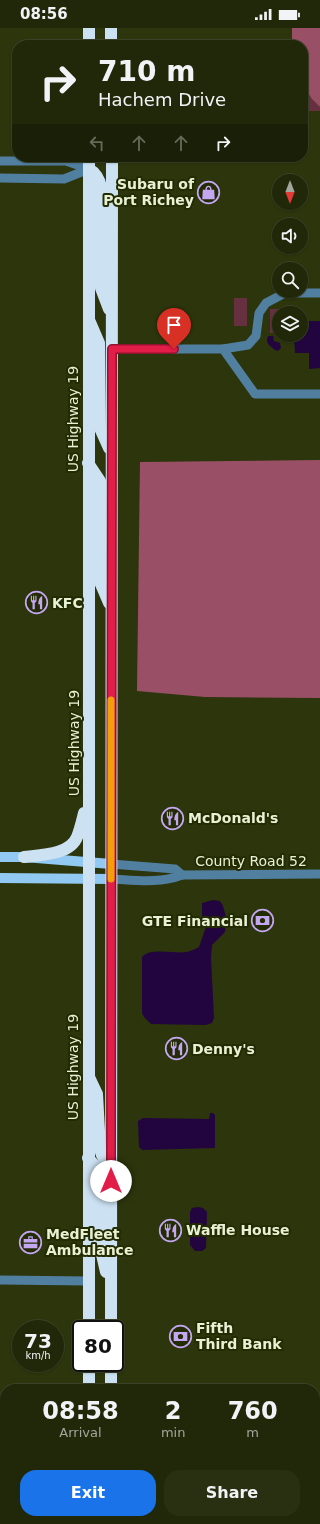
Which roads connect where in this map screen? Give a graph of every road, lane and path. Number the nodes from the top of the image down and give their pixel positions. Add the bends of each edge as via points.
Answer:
1 (89, 28) edge
2 (89, 40) edge
3 (0, 161) edge
4 (12, 161) edge
5 (78, 162) edge
6 (112, 162) edge
7 (89, 163) edge
8 (0, 178) edge
9 (320, 293) edge
10 (112, 316) junction
11 (88, 317) junction
12 (112, 349) junction
13 (223, 349) junction
14 (320, 394) edge
15 (111, 451) junction
16 (88, 463) junction
17 (111, 606) junction
18 (88, 799) junction
19 (0, 857) edge
20 (24, 857) junction
21 (88, 862) junction
22 (111, 864) junction
23 (320, 874) edge
24 (182, 875) junction
25 (0, 878) edge
26 (88, 878) junction
27 (110, 879) junction
28 (88, 1074) junction
29 (88, 1158) junction
30 (111, 1167) junction
31 (0, 1280) edge
32 (88, 1281) junction
33 (111, 1297) junction
34 (89, 1320) edge
35 (111, 1320) edge
36 (89, 1372) edge
37 (111, 1372) edge
38 (89, 1384) edge
39 (111, 1384) edge

1 - 2 highway
3 - 4 street
5 - 7 street
6 - 10 highway
7 - 8 street via 64,179
7 - 10 highway via 101,187 101,288
7 - 11 highway, US Highway 19
9 - 13 street via 284,293 266,303 259,313 256,336 248,345
10 - 12 highway
11 - 15 highway via 99,343 100,428
11 - 16 highway, US Highway 19
12 - 13 street
12 - 15 highway
13 - 14 street via 255,394
15 - 17 highway
16 - 17 highway via 100,481 100,582
16 - 18 highway, US Highway 19
17 - 22 highway
18 - 20 highway via 77,839 70,846 56,853
18 - 21 highway, US Highway 19
19 - 20 main road
20 - 21 main road
21 - 22 main road
21 - 26 highway, US Highway 19
22 - 24 street, County Road 52 via 175,869
22 - 27 highway
23 - 24 street, County Road 52
24 - 27 street, County Road 52 via 171,879 148,881
25 - 26 main road
26 - 27 main road
26 - 28 highway, US Highway 19
27 - 30 highway
28 - 29 highway, US Highway 19
28 - 30 highway via 97,1094 100,1149
29 - 32 highway, US Highway 19
29 - 33 highway via 100,1176 100,1246
30 - 33 highway
31 - 32 street
32 - 34 highway, US Highway 19
33 - 35 highway
36 - 38 highway
37 - 39 highway

